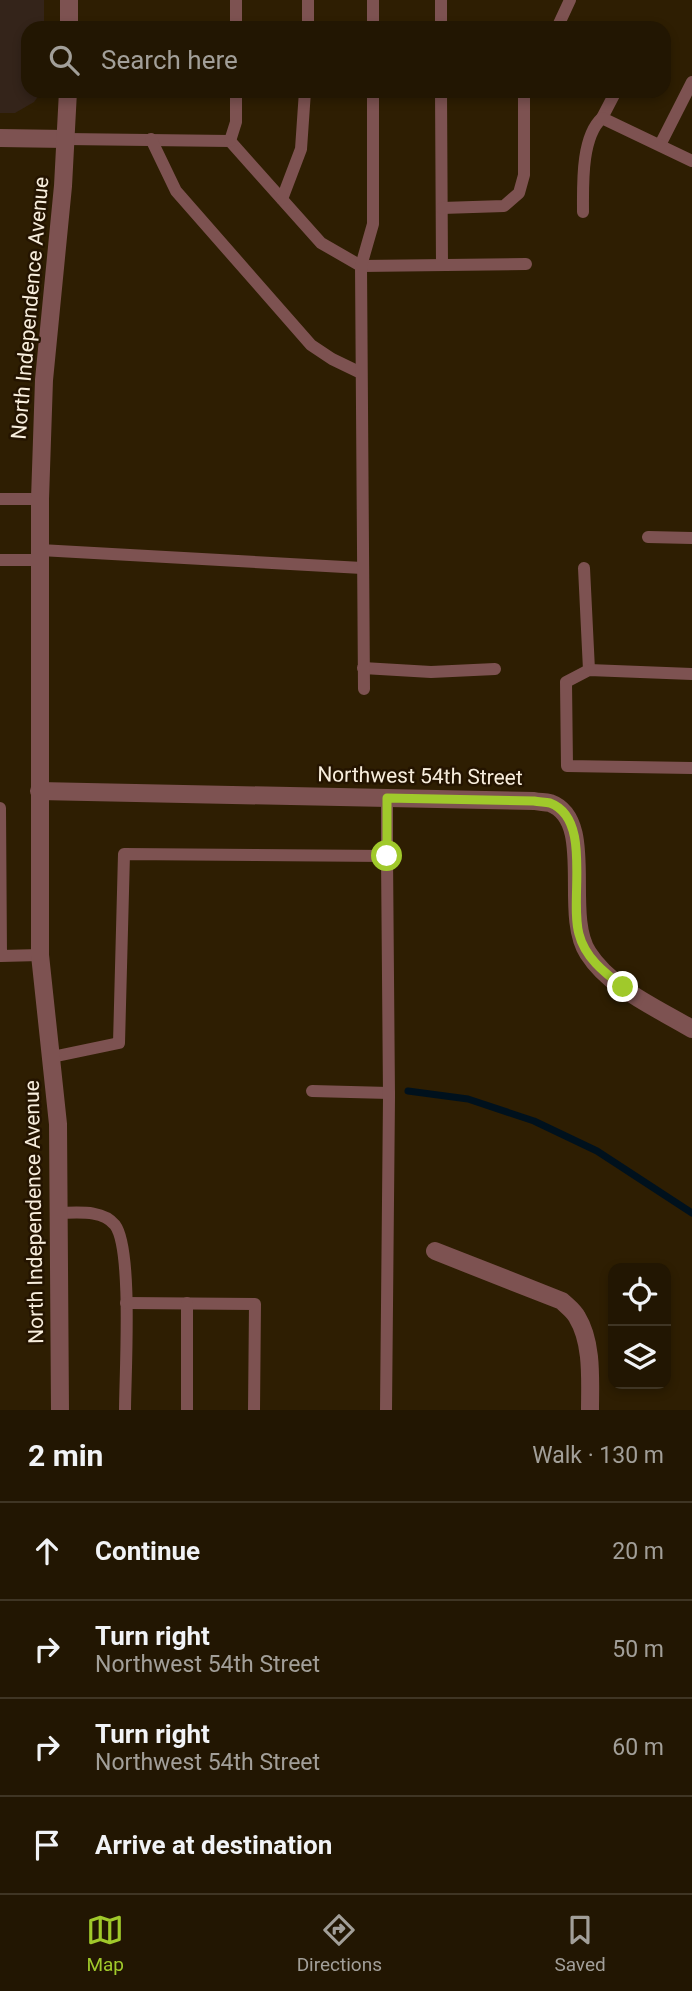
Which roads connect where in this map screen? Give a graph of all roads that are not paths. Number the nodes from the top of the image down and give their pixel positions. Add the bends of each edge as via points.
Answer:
1 (69, 0) edge
2 (236, 0) edge
3 (308, 0) edge
4 (373, 0) edge
5 (441, 0) edge
6 (570, 0) edge
7 (69, 21) edge
8 (236, 21) edge
9 (308, 21) edge
10 (373, 21) edge
11 (441, 21) edge
12 (560, 21) edge
13 (692, 82) edge
14 (68, 98) edge
15 (236, 98) edge
16 (305, 98) edge
17 (373, 98) edge
18 (441, 98) edge
19 (524, 98) edge
20 (613, 98) edge
21 (603, 118) junction
22 (0, 138) edge
23 (66, 139) junction
24 (151, 139) junction
25 (230, 141) junction
26 (660, 145) junction
27 (692, 160) edge
28 (282, 199) junction
29 (442, 208) junction
30 (583, 212) dead end
31 (526, 264) dead end
32 (442, 265) junction
33 (360, 266) junction
34 (361, 373) junction
35 (0, 499) edge
36 (40, 499) junction
37 (648, 537) dead end
38 (692, 538) edge
39 (40, 555) junction
40 (0, 560) edge
41 (362, 568) junction
42 (584, 568) dead end
43 (363, 667) junction
44 (495, 670) dead end
45 (589, 670) junction
46 (692, 674) edge
47 (364, 689) dead end
48 (692, 768) edge
49 (39, 791) junction
50 (387, 798) junction
51 (0, 808) edge
52 (387, 856) junction
53 (40, 955) junction
54 (692, 1029) edge
55 (52, 1058) junction
56 (312, 1091) dead end
57 (389, 1093) junction
58 (58, 1213) junction
59 (435, 1251) dead end
60 (126, 1303) junction
61 (187, 1303) junction
62 (60, 1410) edge
63 (125, 1410) edge
64 (187, 1410) edge
65 (254, 1410) edge
66 (386, 1410) edge
67 (590, 1410) edge

1 - 7 street
2 - 8 lane
3 - 9 lane
4 - 10 lane
5 - 11 lane
6 - 12 lane
13 - 26 lane
14 - 23 street, North Independence Avenue
15 - 25 lane
16 - 28 lane via 301,149
17 - 33 lane via 373,224
18 - 29 lane
19 - 29 lane via 524,175 519,193 504,206
20 - 21 lane
21 - 26 lane
21 - 30 lane via 583,162
22 - 23 street
23 - 24 lane
23 - 36 street, North Independence Avenue via 44,380
24 - 25 lane
24 - 34 lane via 176,191 311,345
25 - 28 lane
26 - 27 lane
28 - 33 lane via 321,243
29 - 32 lane
31 - 32 lane
32 - 33 lane
33 - 34 lane
34 - 41 lane
35 - 36 lane
36 - 39 street, North Independence Avenue
37 - 38 lane
39 - 40 lane
39 - 41 lane
39 - 49 street, North Independence Avenue
41 - 43 lane
42 - 45 lane
43 - 44 lane
43 - 47 lane
45 - 46 lane
45 - 48 lane via 566,681 567,766
49 - 50 street, Northwest 54th Street
49 - 53 street, North Independence Avenue
50 - 52 lane
50 - 54 street, Northwest 54th Street via 551,803 574,829 576,918 587,953 623,987
51 - 53 lane via 1,956
52 - 55 lane via 124,854 119,1043
52 - 57 lane
53 - 55 street, North Independence Avenue
55 - 58 street, North Independence Avenue
56 - 57 lane
57 - 66 lane
58 - 60 lane via 95,1213 114,1224 126,1267
58 - 62 street, North Independence Avenue
59 - 67 street via 562,1301 577,1317 586,1340
60 - 61 lane
60 - 63 lane
61 - 64 lane
61 - 65 lane via 255,1304

